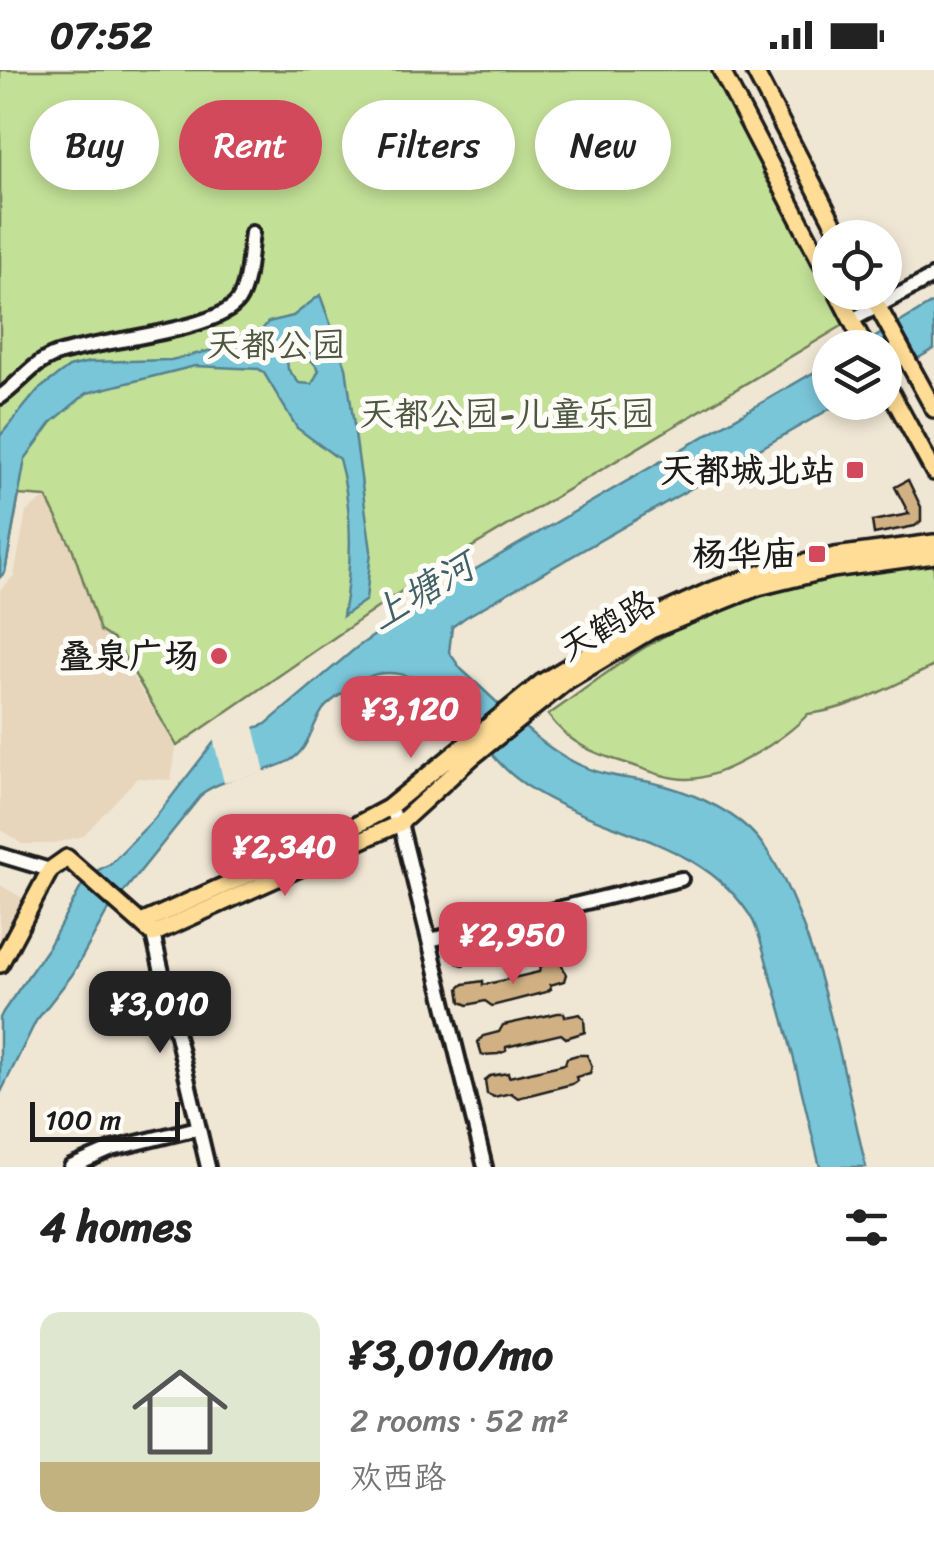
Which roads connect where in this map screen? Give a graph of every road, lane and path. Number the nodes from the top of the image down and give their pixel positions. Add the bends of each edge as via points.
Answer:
1 (722, 70) edge
2 (754, 70) edge
3 (832, 220) edge
4 (252, 233) dead end
5 (812, 244) edge
6 (934, 276) edge
7 (902, 291) edge
8 (846, 310) edge
9 (869, 310) edge
10 (879, 310) edge
11 (853, 323) junction
12 (857, 330) edge
13 (0, 397) edge
14 (934, 408) edge
15 (902, 413) edge
16 (934, 472) edge
17 (934, 543) edge
18 (934, 555) edge
19 (466, 754) junction
20 (388, 808) junction
21 (400, 823) junction
22 (0, 855) edge
23 (50, 870) junction
24 (681, 879) dead end
25 (147, 929) junction
26 (430, 940) junction
27 (0, 964) edge
28 (198, 1128) junction
29 (99, 1161) edge
30 (71, 1167) edge
31 (208, 1167) edge
32 (485, 1167) edge

1 - 5 main road
2 - 3 main road
4 - 13 street via 238,301 224,312 50,356
6 - 7 street
8 - 11 main road
9 - 11 street
10 - 14 main road
11 - 12 main road
15 - 16 main road
17 - 19 main road, 天鹤路 via 835,556 744,578 618,634 541,683
18 - 19 main road, 天鹤路 via 832,569 712,604 568,680
19 - 20 main road, 天鹤路
19 - 21 main road, 天鹤路
20 - 21 street
20 - 25 main road, 天鹤路
21 - 25 main road, 天鹤路
21 - 26 street
22 - 23 street
23 - 25 main road via 67,858
23 - 27 main road
24 - 26 street
25 - 28 street
26 - 32 street
28 - 29 street
28 - 31 street
29 - 30 street

